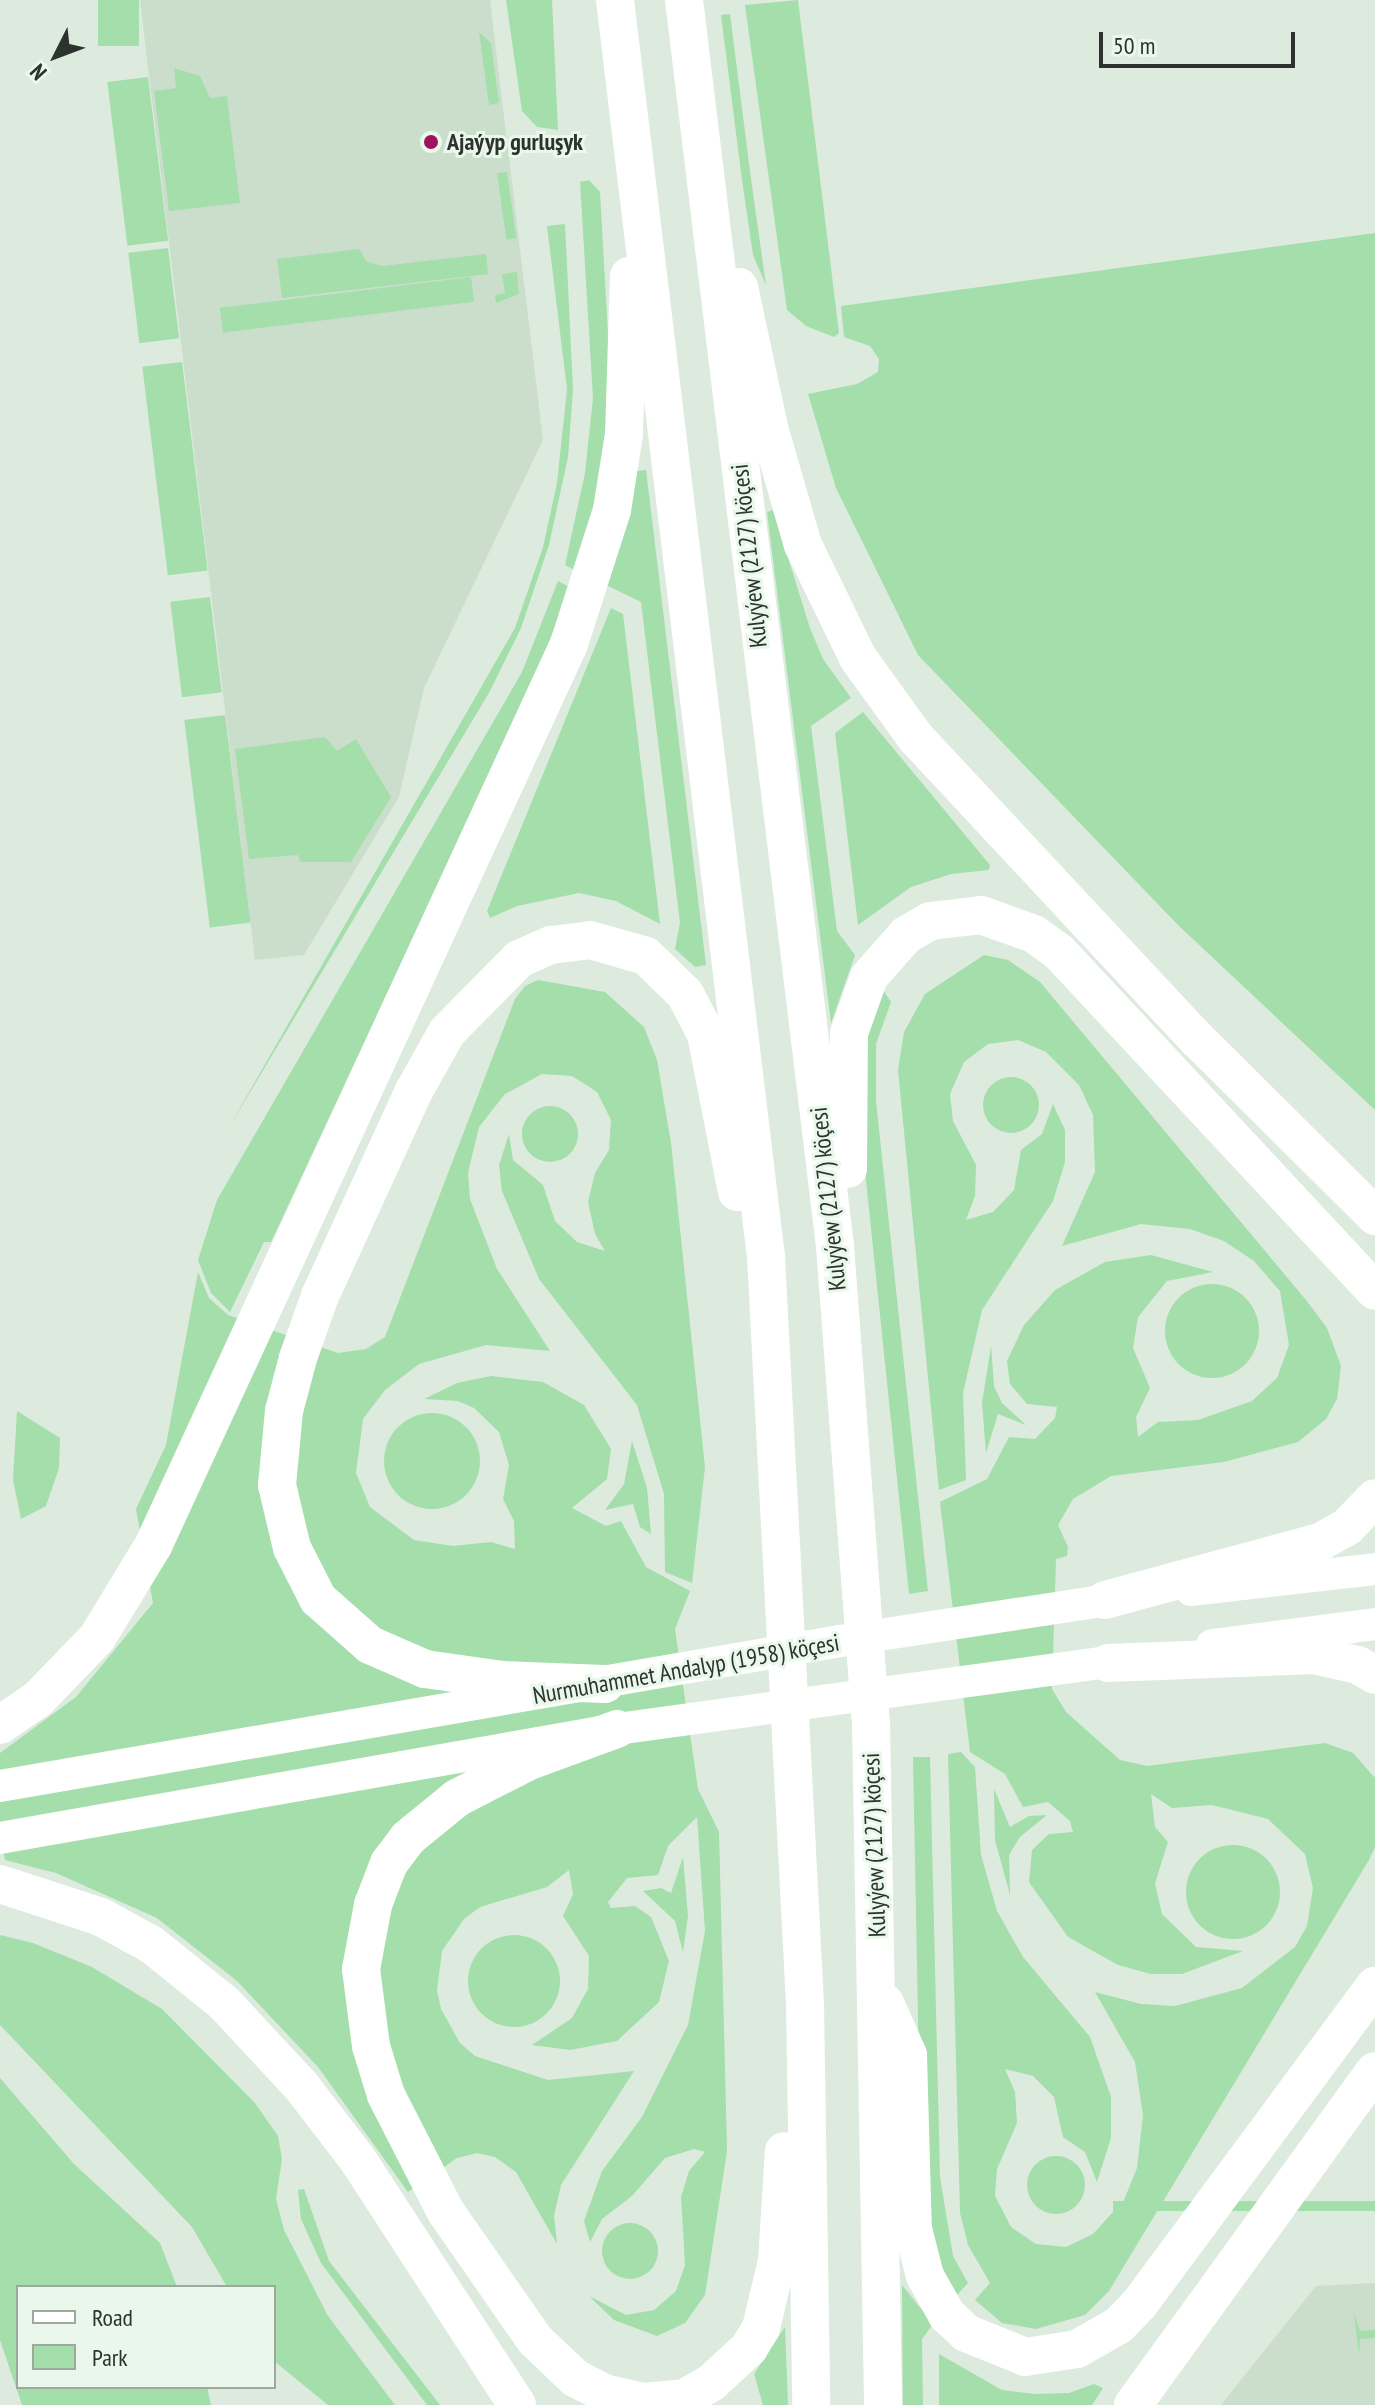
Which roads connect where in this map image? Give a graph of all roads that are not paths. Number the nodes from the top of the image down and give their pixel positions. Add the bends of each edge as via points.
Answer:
1 (615, 0) edge
2 (684, 0) edge
3 (632, 141) junction
4 (705, 162) junction
5 (1375, 1216) edge
6 (835, 1246) junction
7 (766, 1257) junction
8 (1375, 1291) edge
9 (1375, 1498) edge
10 (1375, 1569) edge
11 (1105, 1600) junction
12 (1375, 1624) edge
13 (1108, 1663) junction
14 (1375, 1675) edge
15 (605, 1684) junction
16 (0, 1725) edge
17 (617, 1729) junction
18 (0, 1786) edge
19 (0, 1838) edge
20 (0, 1884) edge
21 (1375, 1985) edge
22 (879, 1989) junction
23 (805, 2003) junction
24 (1375, 2071) edge
25 (517, 2405) edge
26 (811, 2405) edge
27 (883, 2405) edge
28 (1133, 2405) edge

1 - 3 highway
2 - 4 highway, Kulyýew (2127) köçesi
3 - 7 highway
3 - 16 highway via 624,434 593,581 569,644 153,1546 97,1638 67,1671
4 - 5 highway via 803,545 858,658 916,738 1198,1040
4 - 6 highway, Kulyýew (2127) köçesi
6 - 8 highway via 849,1191 845,1098 849,1033 857,1003 885,954 906,935 951,915 981,915 1034,934 1059,952
6 - 22 highway, Kulyýew (2127) köçesi via 871,1722
7 - 15 highway via 733,1182 706,1034 685,994 646,956 590,940 551,945 519,959 447,1032 414,1091 320,1296 284,1411 277,1485 292,1548 318,1599 370,1645 425,1669 503,1680
7 - 23 highway
9 - 11 highway via 1347,1527 1320,1542
10 - 11 main road, Nurmuhammet Andalyp (1958) köçesi
11 - 15 main road, Nurmuhammet Andalyp (1958) köçesi
12 - 13 main road, Nurmuhammet Andalyp (1958) köçesi
13 - 14 highway via 1314,1655 1358,1665
13 - 17 main road, Nurmuhammet Andalyp (1958) köçesi
15 - 18 main road, Nurmuhammet Andalyp (1958) köçesi
17 - 19 main road, Nurmuhammet Andalyp (1958) köçesi
17 - 23 highway via 527,1762 457,1798 408,1838 389,1863 373,1905 361,1969 371,2046 386,2095 446,2212 503,2300 575,2378 604,2393 643,2402 685,2398 735,2365 761,2328 777,2261 786,2072
20 - 25 highway via 101,1917 191,1973 302,2087 407,2234
21 - 22 highway via 1140,2303 1119,2325 1077,2349 1025,2357 966,2333 947,2315 925,2276 913,2229 908,2055
22 - 27 highway, Kulyýew (2127) köçesi
23 - 26 highway
24 - 28 highway

